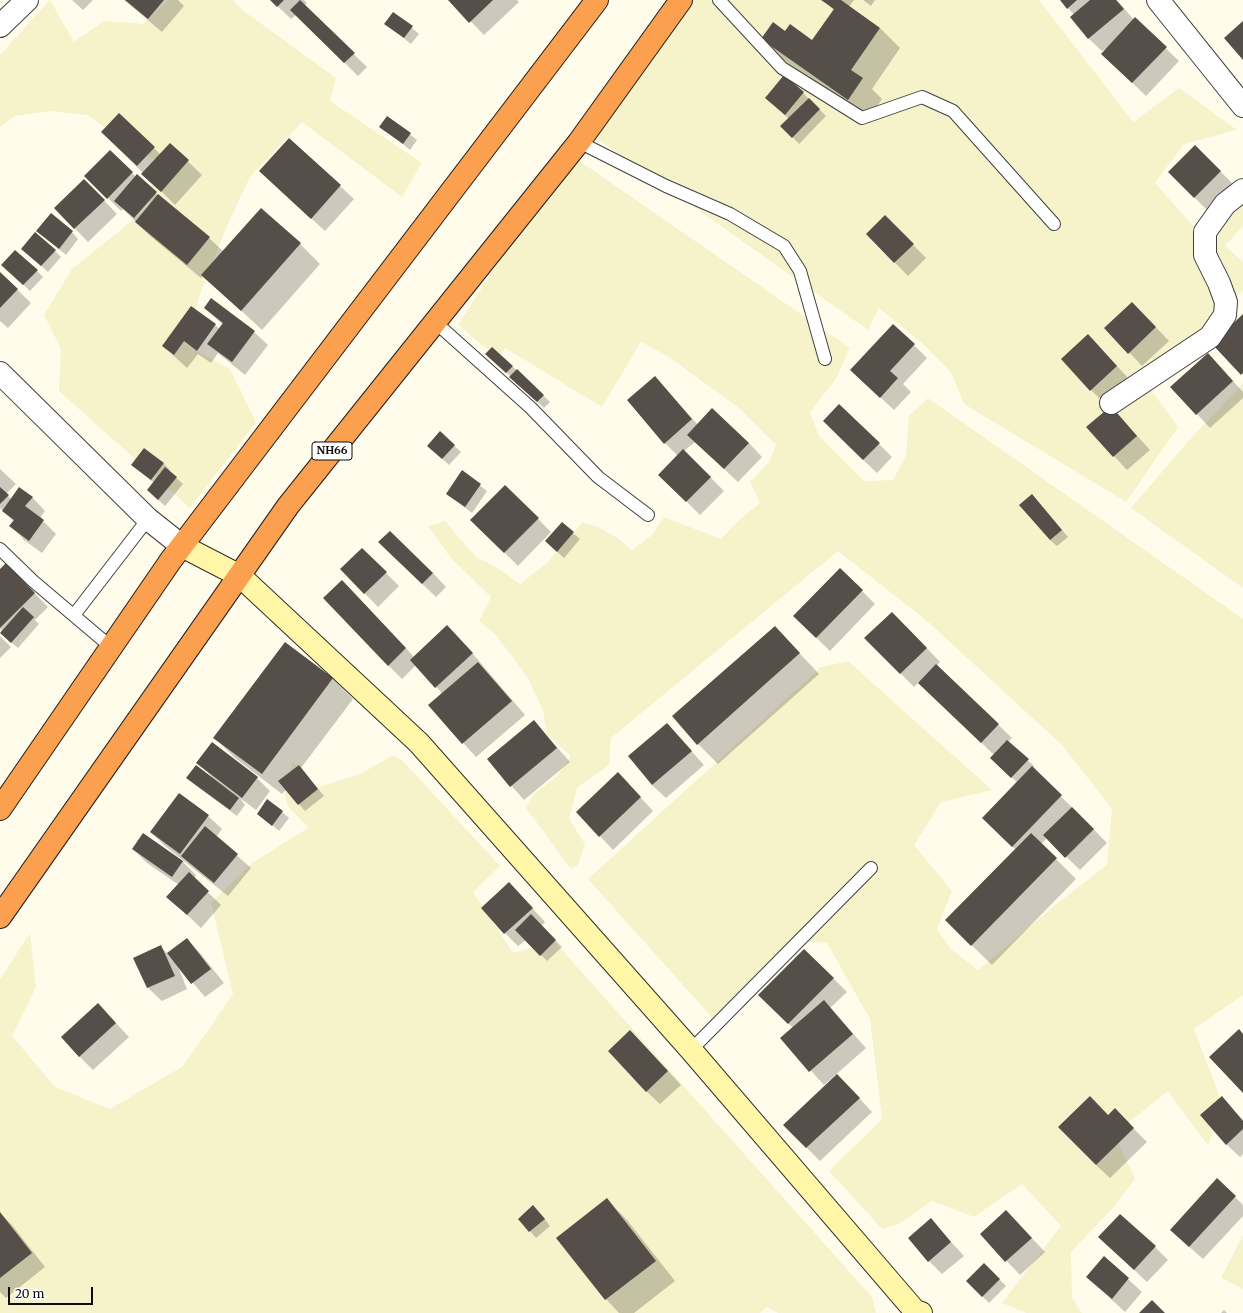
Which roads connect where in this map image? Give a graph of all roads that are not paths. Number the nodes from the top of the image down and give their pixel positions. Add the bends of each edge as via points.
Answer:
1 (27, 0) edge
2 (597, 0) edge
3 (682, 0) edge
4 (719, 0) edge
5 (1158, 0) edge
6 (0, 26) edge
7 (1243, 106) edge
8 (579, 142) junction
9 (1243, 190) edge
10 (1054, 224) dead end
11 (435, 322) junction
12 (825, 359) dead end
13 (0, 373) edge
14 (1111, 403) dead end
15 (648, 515) dead end
16 (148, 519) junction
17 (182, 546) junction
18 (0, 549) edge
19 (240, 576) junction
20 (74, 615) junction
21 (111, 647) junction
22 (0, 809) edge
23 (871, 868) dead end
24 (0, 916) edge
25 (691, 1050) junction
26 (921, 1313) edge

1 - 6 street
2 - 17 highway
3 - 8 highway, NH66
4 - 10 lane via 782,68 862,118 922,97 952,111
5 - 7 street
8 - 11 highway, NH66
8 - 12 lane via 666,186 730,214 784,246 800,271
9 - 14 street via 1225,204 1205,232 1205,255 1226,302 1225,315 1210,337
11 - 15 lane via 531,408 598,477
11 - 19 highway, NH66 via 288,506
13 - 16 street
16 - 17 street
16 - 20 lane
17 - 19 main road
17 - 21 highway
18 - 20 lane
19 - 24 highway, NH66
19 - 25 main road via 419,743
20 - 21 lane
21 - 22 highway
23 - 25 lane
25 - 26 main road via 915,1311

